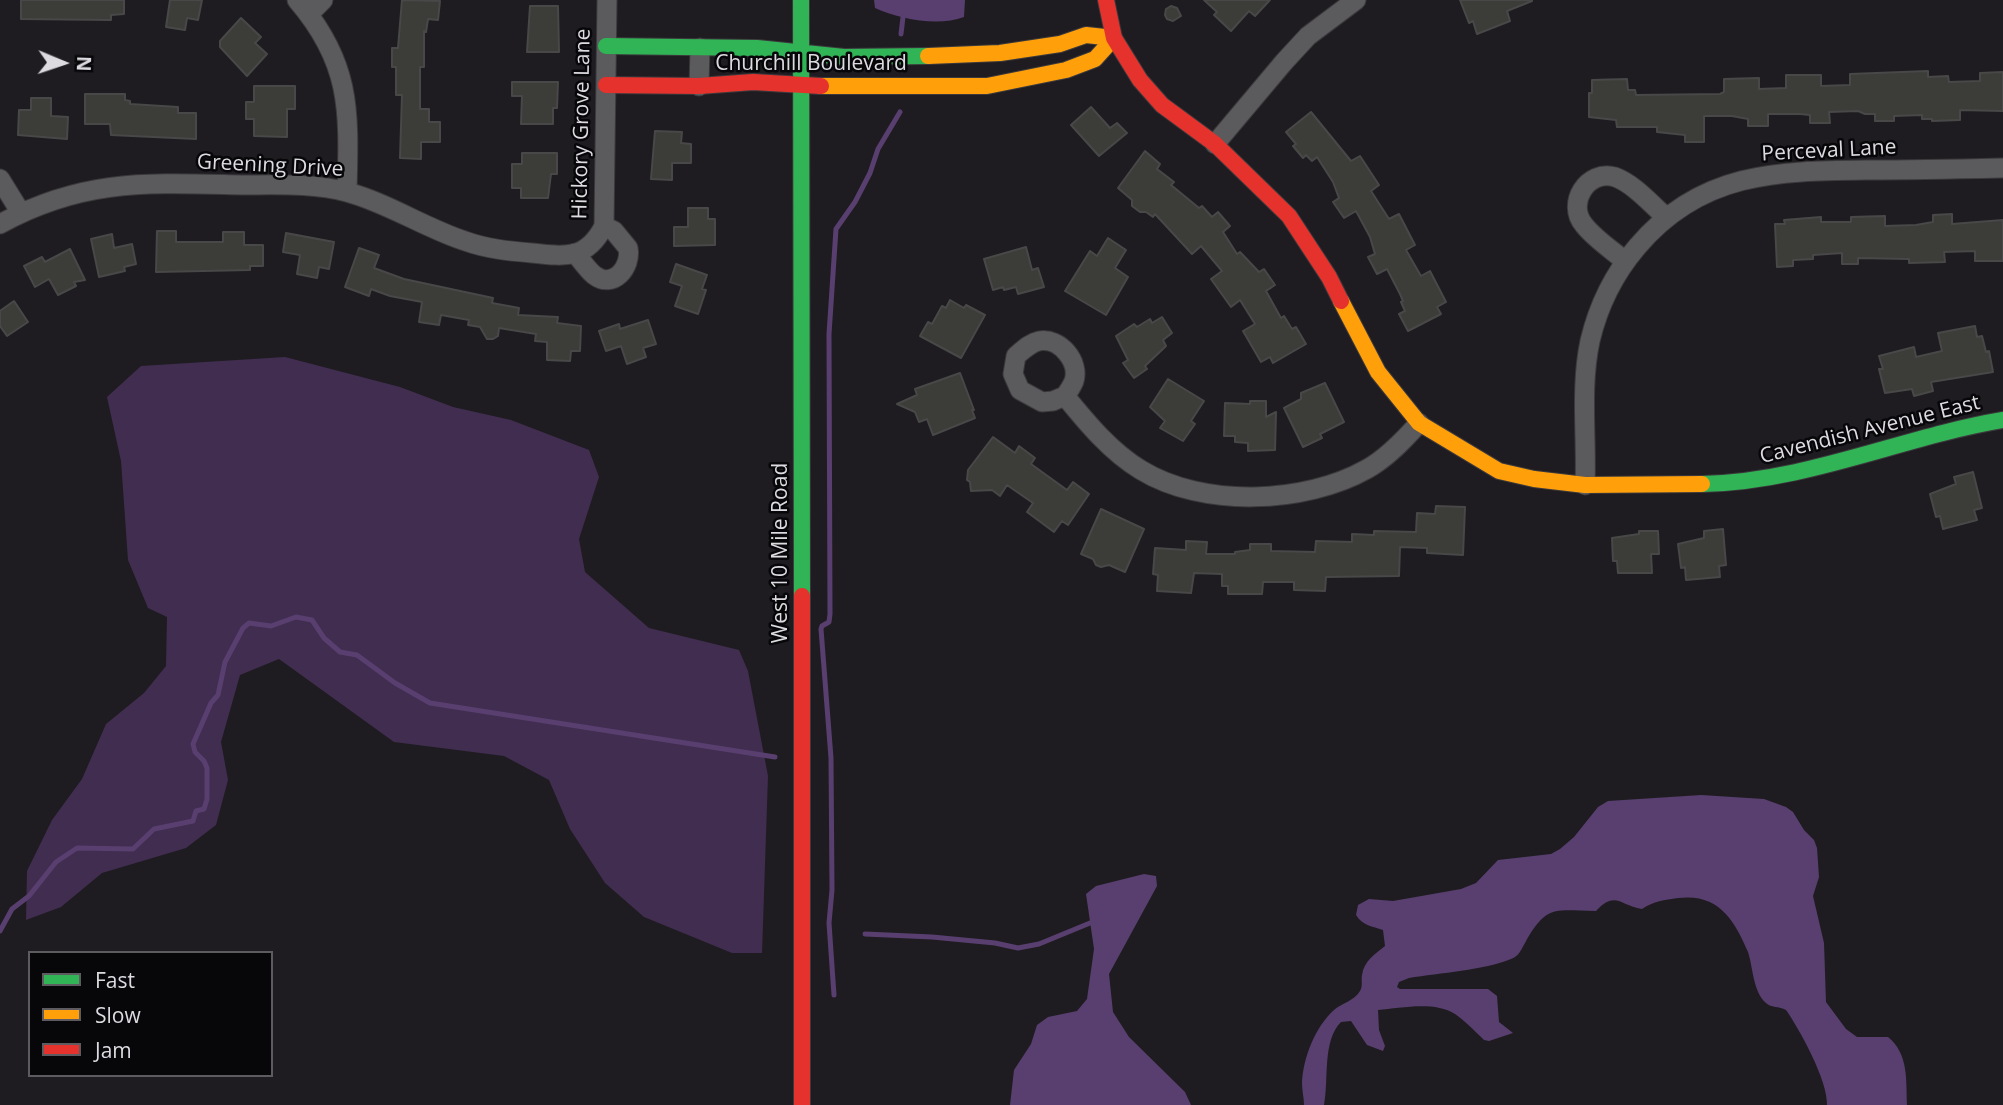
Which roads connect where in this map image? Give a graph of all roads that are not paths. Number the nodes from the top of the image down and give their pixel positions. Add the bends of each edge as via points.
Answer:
1 (323, 0) edge
2 (607, 0) edge
3 (800, 0) edge
4 (1106, 0) edge
5 (1356, 0) edge
6 (303, 7) edge
7 (1114, 38) junction
8 (606, 46) junction
9 (700, 48) junction
10 (801, 52) junction
11 (922, 56) junction
12 (606, 85) junction
13 (801, 85) junction
14 (699, 86) junction
15 (922, 87) junction
16 (1215, 144) junction
17 (2003, 168) edge
18 (0, 179) edge
19 (347, 192) junction
20 (21, 212) junction
21 (1666, 217) junction
22 (0, 224) edge
23 (604, 226) junction
24 (583, 250) junction
25 (1625, 261) junction
26 (1065, 396) dead end
27 (2003, 420) edge
28 (1419, 423) junction
29 (1585, 485) junction
30 (802, 1105) edge

1 - 6 street
2 - 8 street, Hickory Grove Lane
3 - 10 street, West 10 Mile Road
4 - 7 street, Cavendish Avenue East
5 - 16 street via 1308,36
6 - 19 street via 326,39 345,95 349,119
7 - 11 street, Churchill Boulevard via 1086,35 1000,53
7 - 15 street, Churchill Boulevard via 1095,59 1066,70 987,86
7 - 16 street, Cavendish Avenue East via 1162,105
8 - 9 street, Churchill Boulevard
8 - 12 street, Hickory Grove Lane
9 - 10 street, Churchill Boulevard
9 - 14 street, Churchill Boulevard
10 - 11 street, Churchill Boulevard via 844,57
10 - 13 street, West 10 Mile Road
11 - 15 street, Churchill Boulevard
12 - 14 street, Churchill Boulevard
12 - 23 street, Hickory Grove Lane
13 - 14 street, Churchill Boulevard
13 - 15 street, Churchill Boulevard
13 - 30 street, West 10 Mile Road
16 - 28 street, Cavendish Avenue East via 1289,216 1329,277 1378,372
17 - 21 street, Perceval Lane via 1770,174 1711,191
18 - 20 street
19 - 20 street, Greening Drive via 291,186 127,184 75,192
19 - 24 street, Greening Drive via 479,245 548,255
20 - 22 street, Greening Drive
21 - 25 street, Perceval Lane
21 - 25 street via 1623,181 1604,176 1589,182 1578,198 1579,217
23 - 24 street, Hickory Grove Lane
23 - 24 street via 628,248 628,263 622,273 615,278 594,275
25 - 29 street, Perceval Lane via 1602,303 1587,356
26 - 28 street via 1084,421 1140,470 1194,492 1228,496 1312,491 1340,482 1388,455
27 - 29 street, Cavendish Avenue East via 1961,426 1803,471 1751,480
28 - 29 street, Cavendish Avenue East via 1499,471

